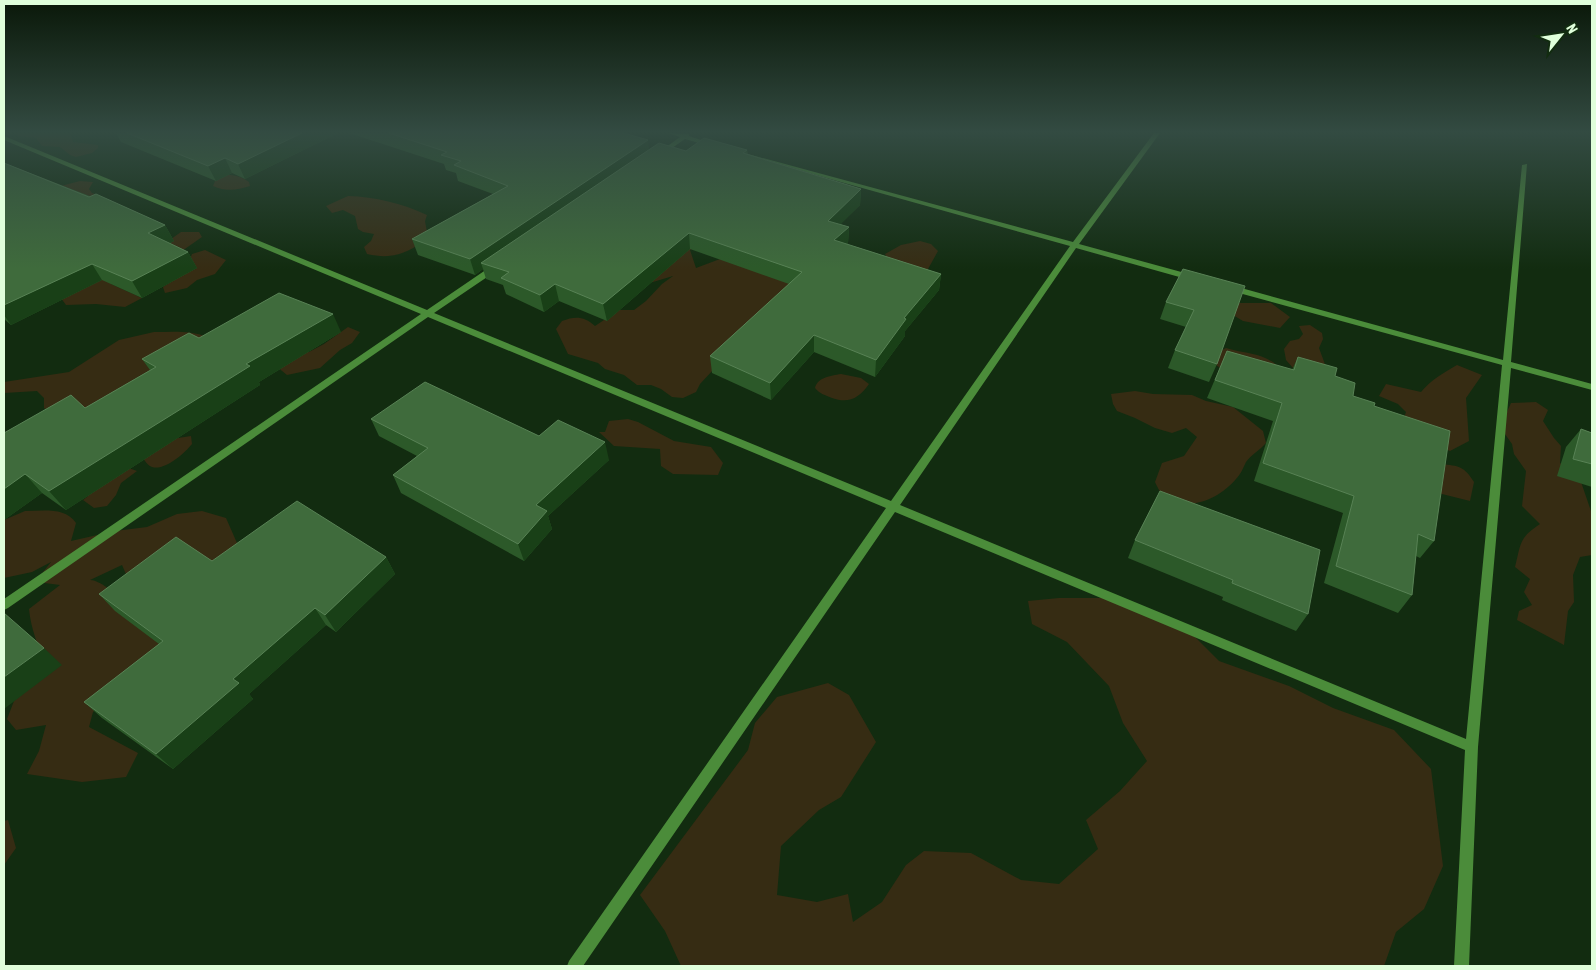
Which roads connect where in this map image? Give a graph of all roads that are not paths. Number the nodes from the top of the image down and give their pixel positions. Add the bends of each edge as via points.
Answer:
1 (101, 178) edge
2 (838, 178) edge
3 (1124, 178) edge
4 (1524, 178) edge
5 (1074, 246) junction
6 (508, 258) edge
7 (1198, 280) edge
8 (1218, 285) edge
9 (427, 314) junction
10 (1506, 363) junction
11 (1592, 387) edge
12 (892, 507) junction
13 (4, 604) edge
14 (1472, 747) junction
15 (574, 966) edge
16 (1462, 966) edge

1 - 9 street
2 - 5 street
3 - 5 street
4 - 10 street
5 - 7 street
5 - 12 street
6 - 9 street
8 - 10 street
9 - 12 street
9 - 13 street
10 - 11 street
10 - 14 street
12 - 14 street
12 - 15 street
14 - 16 street

